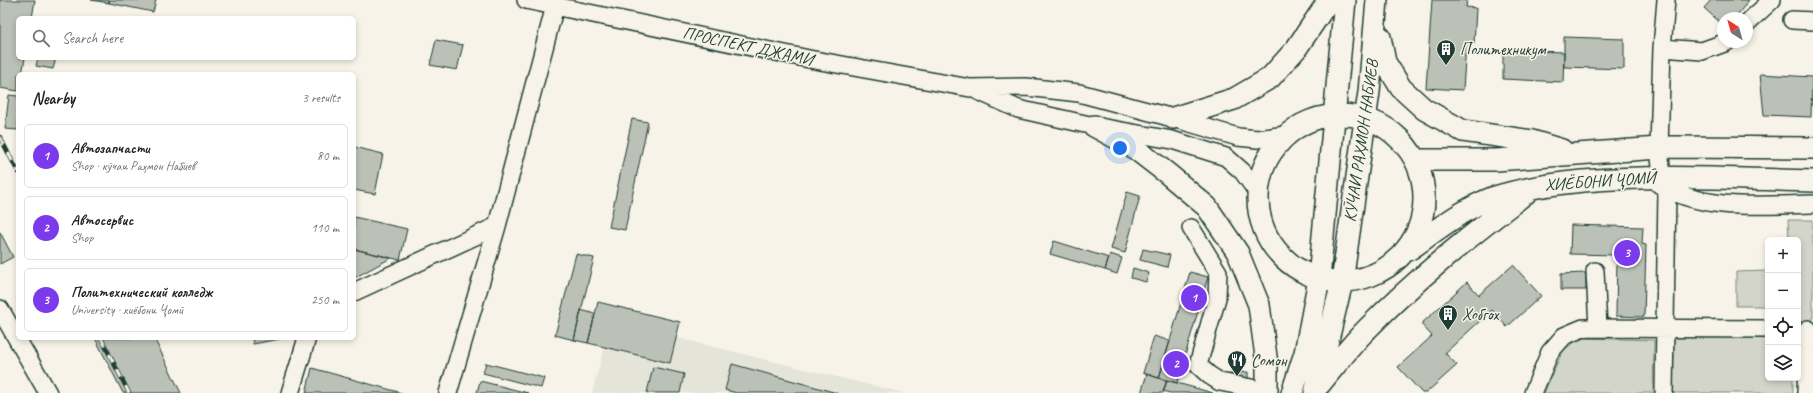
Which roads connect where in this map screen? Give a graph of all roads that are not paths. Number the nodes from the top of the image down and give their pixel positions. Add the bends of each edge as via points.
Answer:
1 (526, 0) edge
2 (1329, 0) edge
3 (1346, 0) edge
4 (1666, 0) edge
5 (1772, 0) edge
6 (555, 6) junction
7 (1377, 8) edge
8 (1753, 17) edge
9 (1792, 20) dead end
10 (1813, 21) edge
11 (1717, 46) edge
12 (1662, 48) junction
13 (970, 88) junction
14 (1335, 114) junction
15 (1365, 117) junction
16 (1173, 118) junction
17 (1094, 126) junction
18 (1286, 135) junction
19 (1659, 148) junction
20 (1813, 148) edge
21 (1574, 154) junction
22 (1416, 160) junction
23 (1659, 181) junction
24 (1813, 181) edge
25 (1535, 186) junction
26 (1258, 193) junction
27 (1813, 204) edge
28 (497, 226) junction
29 (1191, 228) dead end
30 (1404, 253) junction
31 (1595, 271) dead end
32 (1319, 279) junction
33 (1342, 282) junction
34 (356, 291) edge
35 (0, 309) edge
36 (1598, 327) junction
37 (1666, 328) junction
38 (1765, 329) edge
39 (1806, 329) edge
40 (16, 337) edge
41 (18, 340) edge
42 (306, 340) edge
43 (1316, 390) edge
44 (1267, 392) edge
45 (48, 393) edge
46 (290, 393) edge
47 (448, 393) edge
48 (1292, 393) edge
49 (1533, 393) edge
50 (1664, 393) edge
51 (1806, 393) edge

1 - 6 street, ПРОСПЕКТ ДЖАМИ
2 - 16 main road via 1296,50 1270,78 1234,99
3 - 14 main road, КӮЧАИ РАҲМОН НАБИЕВ
4 - 12 street
5 - 8 street
6 - 13 street, ПРОСПЕКТ ДЖАМИ via 809,59
6 - 28 street
7 - 15 main road, КӮЧАИ РАҲМОН НАБИЕВ
7 - 21 main road via 1385,62 1402,88 1424,109 1463,131 1532,141
9 - 10 street
11 - 12 street via 1702,51
12 - 19 street
13 - 16 street via 1026,87 1079,93
13 - 17 street via 1018,109
14 - 15 main road
14 - 18 main road via 1309,121
14 - 32 main road, КӮЧАИ РАҲМОН НАБИЕВ
15 - 22 main road via 1394,132
15 - 33 main road, КӮЧАИ РАҲМОН НАБИЕВ
16 - 18 street via 1238,137 1257,139
17 - 26 street via 1172,140 1226,157 1243,172
17 - 44 main road via 1133,147 1207,207 1238,253 1259,305 1267,364
18 - 26 main road via 1266,161
19 - 20 main road, ХИЁБОНИ ҶОМӢ
19 - 21 main road, ХИЁБОНИ ҶОМӢ
19 - 23 street
21 - 22 main road, ХИЁБОНИ ҶОМӢ via 1496,160
22 - 30 main road via 1425,189 1421,223
23 - 24 main road, ХИЁБОНИ ҶОМӢ
23 - 25 main road, ХИЁБОНИ ҶОМӢ via 1610,179
23 - 27 street via 1709,204
23 - 37 street
25 - 30 main road, ХИЁБОНИ ҶОМӢ via 1490,199 1449,221
25 - 43 main road via 1469,237 1408,290 1366,330
26 - 32 main road via 1264,230 1286,261
28 - 34 street
28 - 47 street
29 - 44 street via 1218,272 1217,298 1198,365 1220,382
30 - 33 main road, ХИЁБОНИ ҶОМӢ via 1376,274
31 - 36 street
32 - 33 main road
32 - 48 main road, КӮЧАИ РАҲМОН НАБИЕВ via 1305,354
33 - 43 main road, КӮЧАИ РАҲМОН НАБИЕВ
35 - 40 street
36 - 37 street
36 - 49 street via 1583,328 1564,336 1550,352
37 - 38 street
37 - 50 street
39 - 51 street
41 - 45 street
42 - 46 street

